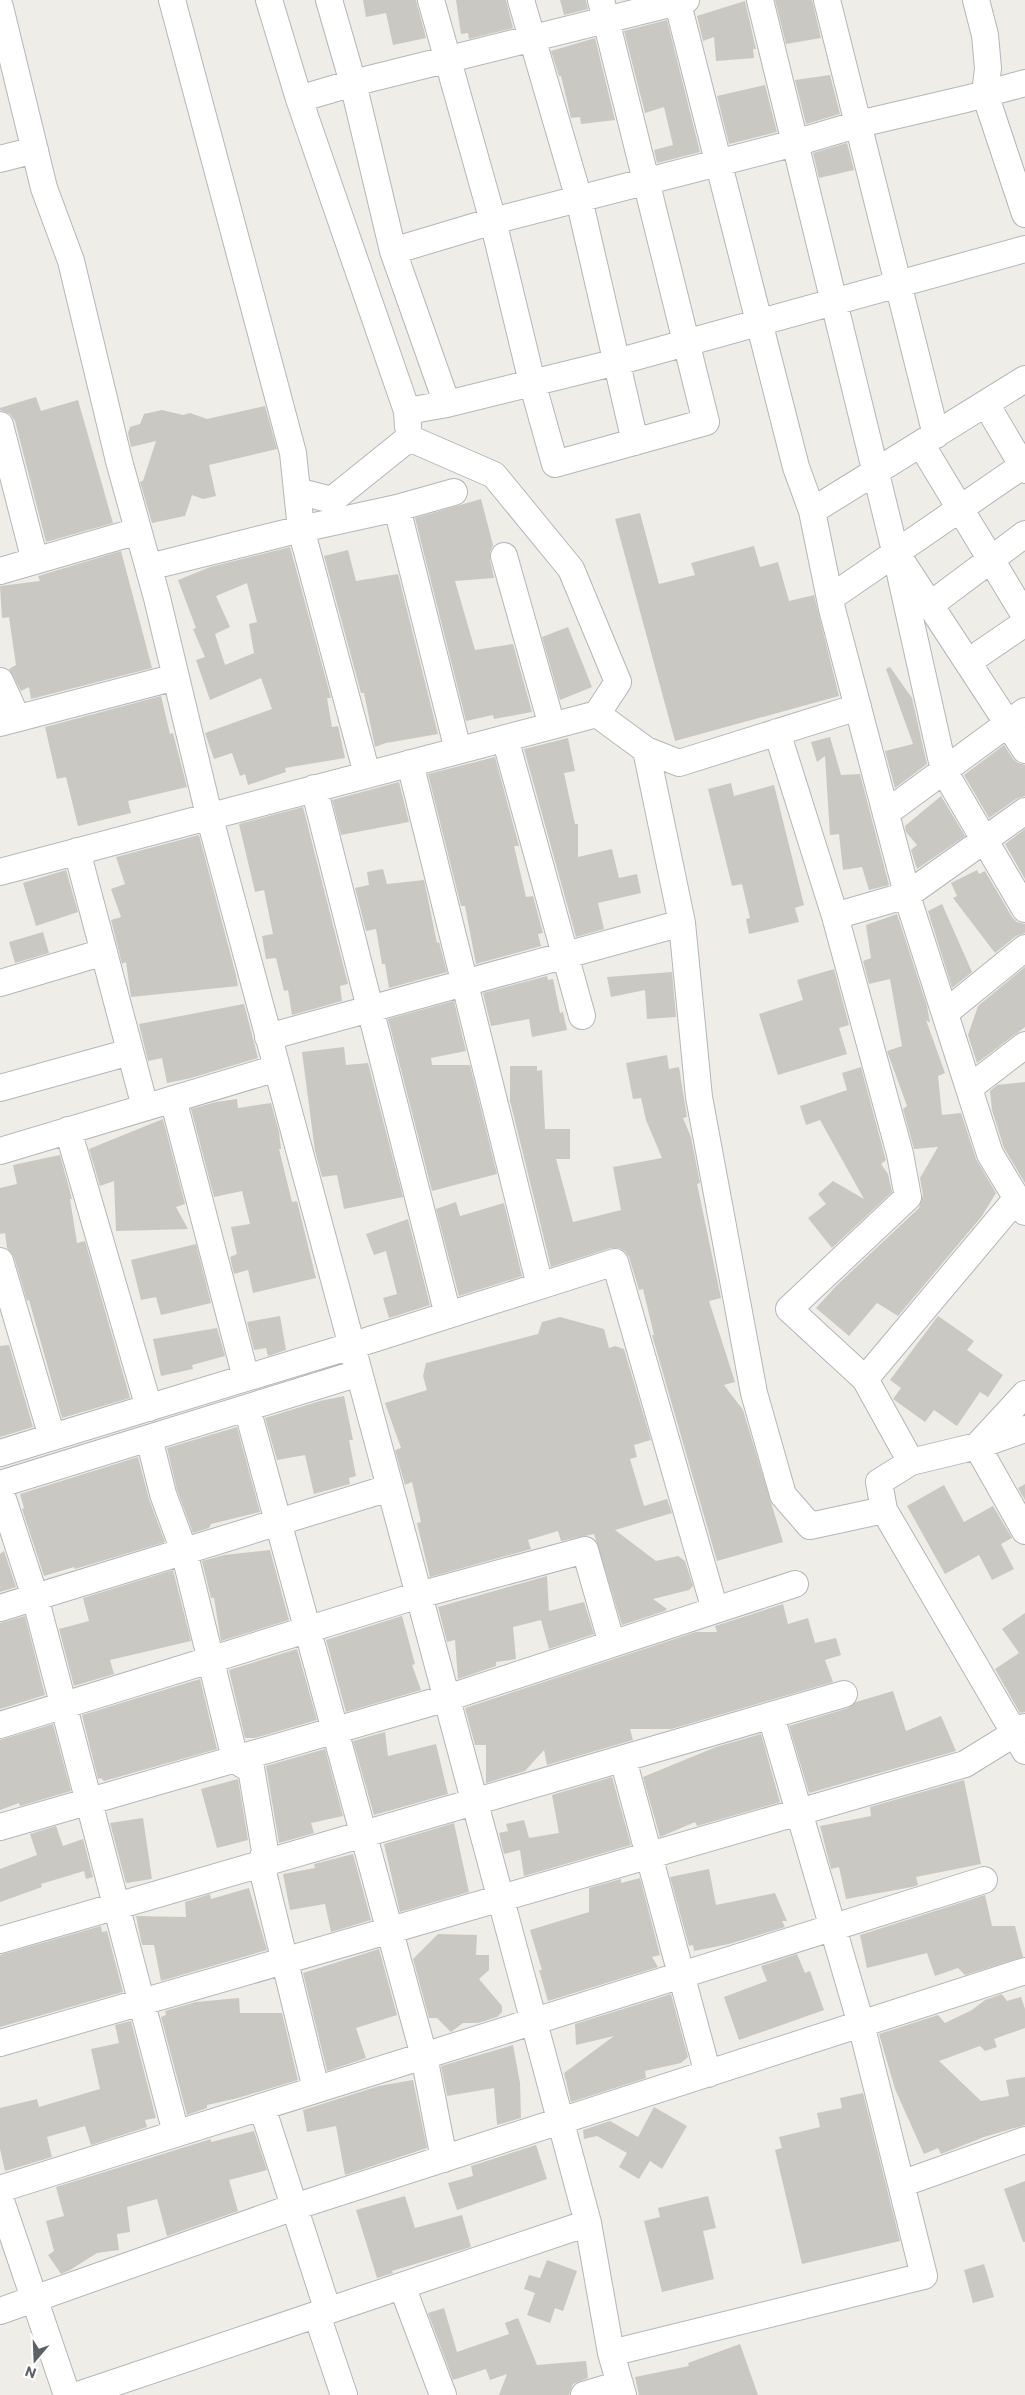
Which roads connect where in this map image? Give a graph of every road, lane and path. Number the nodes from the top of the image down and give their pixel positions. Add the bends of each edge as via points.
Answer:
1 (172, 0) edge
2 (270, 0) edge
3 (329, 0) edge
4 (431, 0) edge
5 (520, 0) edge
6 (760, 0) edge
7 (827, 0) edge
8 (976, 0) edge
9 (680, 1) edge
10 (0, 7) edge
11 (604, 10) edge
12 (532, 38) junction
13 (447, 61) junction
14 (353, 83) junction
15 (1025, 83) edge
16 (985, 94) junction
17 (299, 99) junction
18 (858, 124) junction
19 (795, 143) junction
20 (35, 150) junction
21 (0, 159) edge
22 (718, 163) junction
23 (646, 182) junction
24 (579, 199) junction
25 (1025, 214) edge
26 (493, 222) junction
27 (1025, 249) edge
28 (393, 251) junction
29 (898, 284) junction
30 (834, 302) junction
31 (759, 322) junction
32 (686, 342) junction
33 (617, 362) junction
34 (1025, 379) edge
35 (532, 382) junction
36 (447, 404) junction
37 (986, 404) junction
38 (407, 411) junction
39 (0, 424) edge
40 (409, 438) junction
41 (928, 439) junction
42 (635, 442) junction
43 (1024, 467) edge
44 (876, 472) junction
45 (297, 491) junction
46 (454, 492) dead end
47 (397, 508) junction
48 (959, 508) junction
49 (812, 511) junction
50 (301, 529) junction
51 (138, 531) junction
52 (1025, 534) edge
53 (895, 551) junction
54 (504, 556) dead end
55 (991, 560) junction
56 (35, 561) junction
57 (149, 567) junction
58 (0, 571) edge
59 (830, 598) junction
60 (930, 605) junction
61 (1025, 616) edge
62 (1025, 623) edge
63 (968, 662) junction
64 (176, 677) junction
65 (0, 680) edge
66 (858, 706) junction
67 (597, 714) junction
68 (1016, 718) edge
69 (8, 720) edge
70 (552, 726) junction
71 (777, 732) junction
72 (505, 738) junction
73 (458, 750) junction
74 (646, 750) junction
75 (1025, 750) edge
76 (410, 763) junction
77 (944, 771) junction
78 (367, 774) junction
79 (314, 788) junction
80 (1025, 811) edge
81 (886, 813) junction
82 (209, 815) junction
83 (984, 840) junction
84 (78, 851) junction
85 (0, 872) edge
86 (908, 894) junction
87 (1025, 909) edge
88 (836, 916) junction
89 (682, 923) junction
90 (1025, 948) edge
91 (104, 952) junction
92 (565, 955) junction
93 (0, 983) edge
94 (464, 983) junction
95 (370, 1009) junction
96 (945, 1013) junction
97 (582, 1016) dead end
98 (268, 1037) junction
99 (1025, 1045) edge
100 (130, 1052) junction
101 (277, 1068) junction
102 (0, 1088) edge
103 (969, 1088) junction
104 (173, 1099) junction
105 (145, 1107) junction
106 (68, 1130) junction
107 (0, 1150) edge
108 (1021, 1205) edge
109 (0, 1261) edge
110 (540, 1286) junction
111 (448, 1316) junction
112 (351, 1346) junction
113 (359, 1373) junction
114 (246, 1378) junction
115 (865, 1379) junction
116 (1025, 1394) edge
117 (149, 1408) junction
118 (247, 1408) junction
119 (1025, 1429) edge
120 (52, 1437) junction
121 (149, 1438) junction
122 (977, 1446) junction
123 (0, 1453) edge
124 (911, 1462) junction
125 (0, 1484) edge
126 (390, 1488) junction
127 (0, 1490) edge
128 (884, 1510) junction
129 (278, 1522) junction
130 (1025, 1531) edge
131 (184, 1551) junction
132 (795, 1584) dead end
133 (418, 1595) junction
134 (35, 1597) junction
135 (0, 1608) edge
136 (715, 1610) junction
137 (307, 1629) junction
138 (612, 1644) junction
139 (211, 1660) junction
140 (844, 1694) dead end
141 (447, 1698) junction
142 (63, 1706) junction
143 (771, 1716) junction
144 (0, 1725) edge
145 (335, 1730) junction
146 (1021, 1737) edge
147 (623, 1758) junction
148 (235, 1759) junction
149 (89, 1801) junction
150 (475, 1802) junction
151 (799, 1812) junction
152 (0, 1826) edge
153 (363, 1834) junction
154 (649, 1856) junction
155 (261, 1864) junction
156 (984, 1880) dead end
157 (501, 1898) junction
158 (116, 1906) junction
159 (832, 1927) junction
160 (390, 1930) junction
161 (0, 1940) edge
162 (285, 1961) junction
163 (1025, 1971) edge
164 (681, 1975) junction
165 (142, 2002) junction
166 (534, 2021) junction
167 (861, 2024) junction
168 (0, 2043) edge
169 (424, 2056) junction
170 (708, 2074) junction
171 (316, 2090) junction
172 (262, 2107) junction
173 (561, 2121) junction
174 (176, 2134) junction
175 (1025, 2140) edge
176 (444, 2159) junction
177 (901, 2184) junction
178 (0, 2189) edge
179 (0, 2198) edge
180 (294, 2207) junction
181 (588, 2223) junction
182 (402, 2286) junction
183 (34, 2299) junction
184 (0, 2311) edge
185 (322, 2313) junction
186 (610, 2353) junction
187 (622, 2390) edge
188 (67, 2395) edge
189 (78, 2395) edge
190 (344, 2395) edge
191 (443, 2395) edge
192 (584, 2395) edge

1 - 45 street via 293,453
2 - 17 street
3 - 14 street
4 - 13 street
5 - 12 street
6 - 19 street
7 - 18 street
8 - 16 street via 985,34 988,68
9 - 11 street
9 - 22 street
10 - 20 street
11 - 12 street
11 - 23 street
12 - 13 street
12 - 24 street
13 - 14 street
13 - 26 street
14 - 17 street
14 - 28 street
15 - 16 street
16 - 18 street
16 - 25 street
17 - 38 street
18 - 19 street
18 - 29 street
19 - 22 street
19 - 30 street
20 - 21 street
20 - 51 street via 44,188 71,261
22 - 23 street
22 - 31 street
23 - 24 street
23 - 32 street
24 - 26 street
24 - 33 street
26 - 28 street
26 - 35 street
27 - 29 street
28 - 36 street
29 - 30 street
29 - 41 street
30 - 31 street
30 - 44 street
31 - 32 street
31 - 49 street via 796,468
32 - 33 street
32 - 42 street via 706,422
33 - 35 street
33 - 42 street
34 - 37 street
35 - 36 street
35 - 42 street via 554,464
36 - 38 street
37 - 41 street
37 - 43 street
38 - 40 street
39 - 56 street
40 - 45 street via 332,500
40 - 67 street via 494,475 571,569 618,682
41 - 44 street
41 - 48 street
43 - 48 street
44 - 49 street
44 - 53 street
45 - 50 street
46 - 47 street
47 - 50 street
47 - 73 street
48 - 53 street
48 - 55 street
49 - 59 street
50 - 57 street
50 - 78 street
51 - 56 street
51 - 57 street
52 - 55 street
53 - 59 street
53 - 60 street
53 - 77 street
54 - 70 street
55 - 60 street
55 - 61 street
56 - 58 street
57 - 64 street
59 - 66 street
60 - 63 street
62 - 63 street
63 - 68 street
64 - 69 street
64 - 82 street
65 - 69 street
66 - 71 street
66 - 81 street
67 - 70 street
67 - 74 street
68 - 75 street
68 - 77 street
70 - 72 street
71 - 74 street via 679,763
71 - 88 street
72 - 73 street
72 - 92 street
73 - 76 street
74 - 89 street
76 - 78 street
76 - 94 street
77 - 81 street
77 - 83 street
78 - 79 street
79 - 82 street
79 - 95 street
80 - 83 street
81 - 86 street
82 - 84 street
82 - 98 street
83 - 86 street
83 - 87 street
84 - 85 street
84 - 91 street
86 - 88 street
86 - 96 street
88 - 115 street via 900,1154 908,1197 789,1309
89 - 92 street
89 - 128 street via 699,1096 754,1393 783,1495 810,1526
90 - 96 street
91 - 93 street
91 - 100 street
92 - 94 street
92 - 97 street
94 - 95 street
94 - 110 street
95 - 98 street
95 - 111 street
96 - 103 street
98 - 101 street
99 - 103 street
100 - 102 street
100 - 105 street
101 - 104 street
101 - 112 street
103 - 108 street via 990,1154
104 - 105 street
104 - 114 street
105 - 106 street
106 - 107 street
106 - 117 street
108 - 115 street
109 - 120 street
110 - 111 street
110 - 136 street via 615,1262
111 - 112 street
112 - 113 street
112 - 114 street
113 - 118 street
113 - 126 street
114 - 117 street
115 - 124 street
116 - 122 street
117 - 120 street
118 - 121 street
118 - 129 street
119 - 122 street
120 - 123 street
121 - 125 street
121 - 131 street via 163,1494
122 - 124 street
122 - 130 street
124 - 128 street via 879,1482
126 - 129 street
126 - 133 street
127 - 134 street
128 - 146 street
129 - 131 street
129 - 137 street
131 - 134 street
131 - 139 street
132 - 136 street
133 - 137 street
133 - 138 street via 585,1550
133 - 141 street
134 - 135 street
134 - 142 street
136 - 138 street
137 - 139 street
137 - 145 street
138 - 141 street
139 - 142 street
139 - 148 street
140 - 143 street
141 - 145 street
141 - 150 street
142 - 144 street
142 - 149 street
143 - 147 street
143 - 151 street
145 - 148 street
145 - 153 street
146 - 151 street via 965,1764
147 - 150 street
147 - 154 street
148 - 149 street
148 - 155 street via 243,1765 250,1762 265,1850
149 - 152 street
149 - 158 street
150 - 153 street
150 - 157 street
151 - 154 street
151 - 159 street
153 - 155 street
153 - 160 street
154 - 157 street
154 - 164 street
155 - 158 street
155 - 162 street
156 - 159 street
157 - 160 street
157 - 166 street
158 - 161 street
158 - 165 street
159 - 164 street
159 - 167 street
160 - 162 street
160 - 169 street
162 - 165 street
162 - 171 street
163 - 167 street
164 - 166 street
164 - 170 street
165 - 168 street
165 - 174 street
166 - 169 street
166 - 173 street
167 - 170 street
167 - 177 street
169 - 171 street
169 - 176 street
170 - 173 street
171 - 172 street
172 - 174 street
172 - 180 street
173 - 176 street
173 - 181 street
174 - 178 street
175 - 177 street
176 - 180 street
177 - 186 street via 924,2276
179 - 183 street
180 - 183 street
180 - 185 street
181 - 182 street
181 - 186 street
182 - 185 street
182 - 191 street
183 - 184 street
183 - 188 street
185 - 189 street
185 - 190 street
186 - 187 street
187 - 192 street

